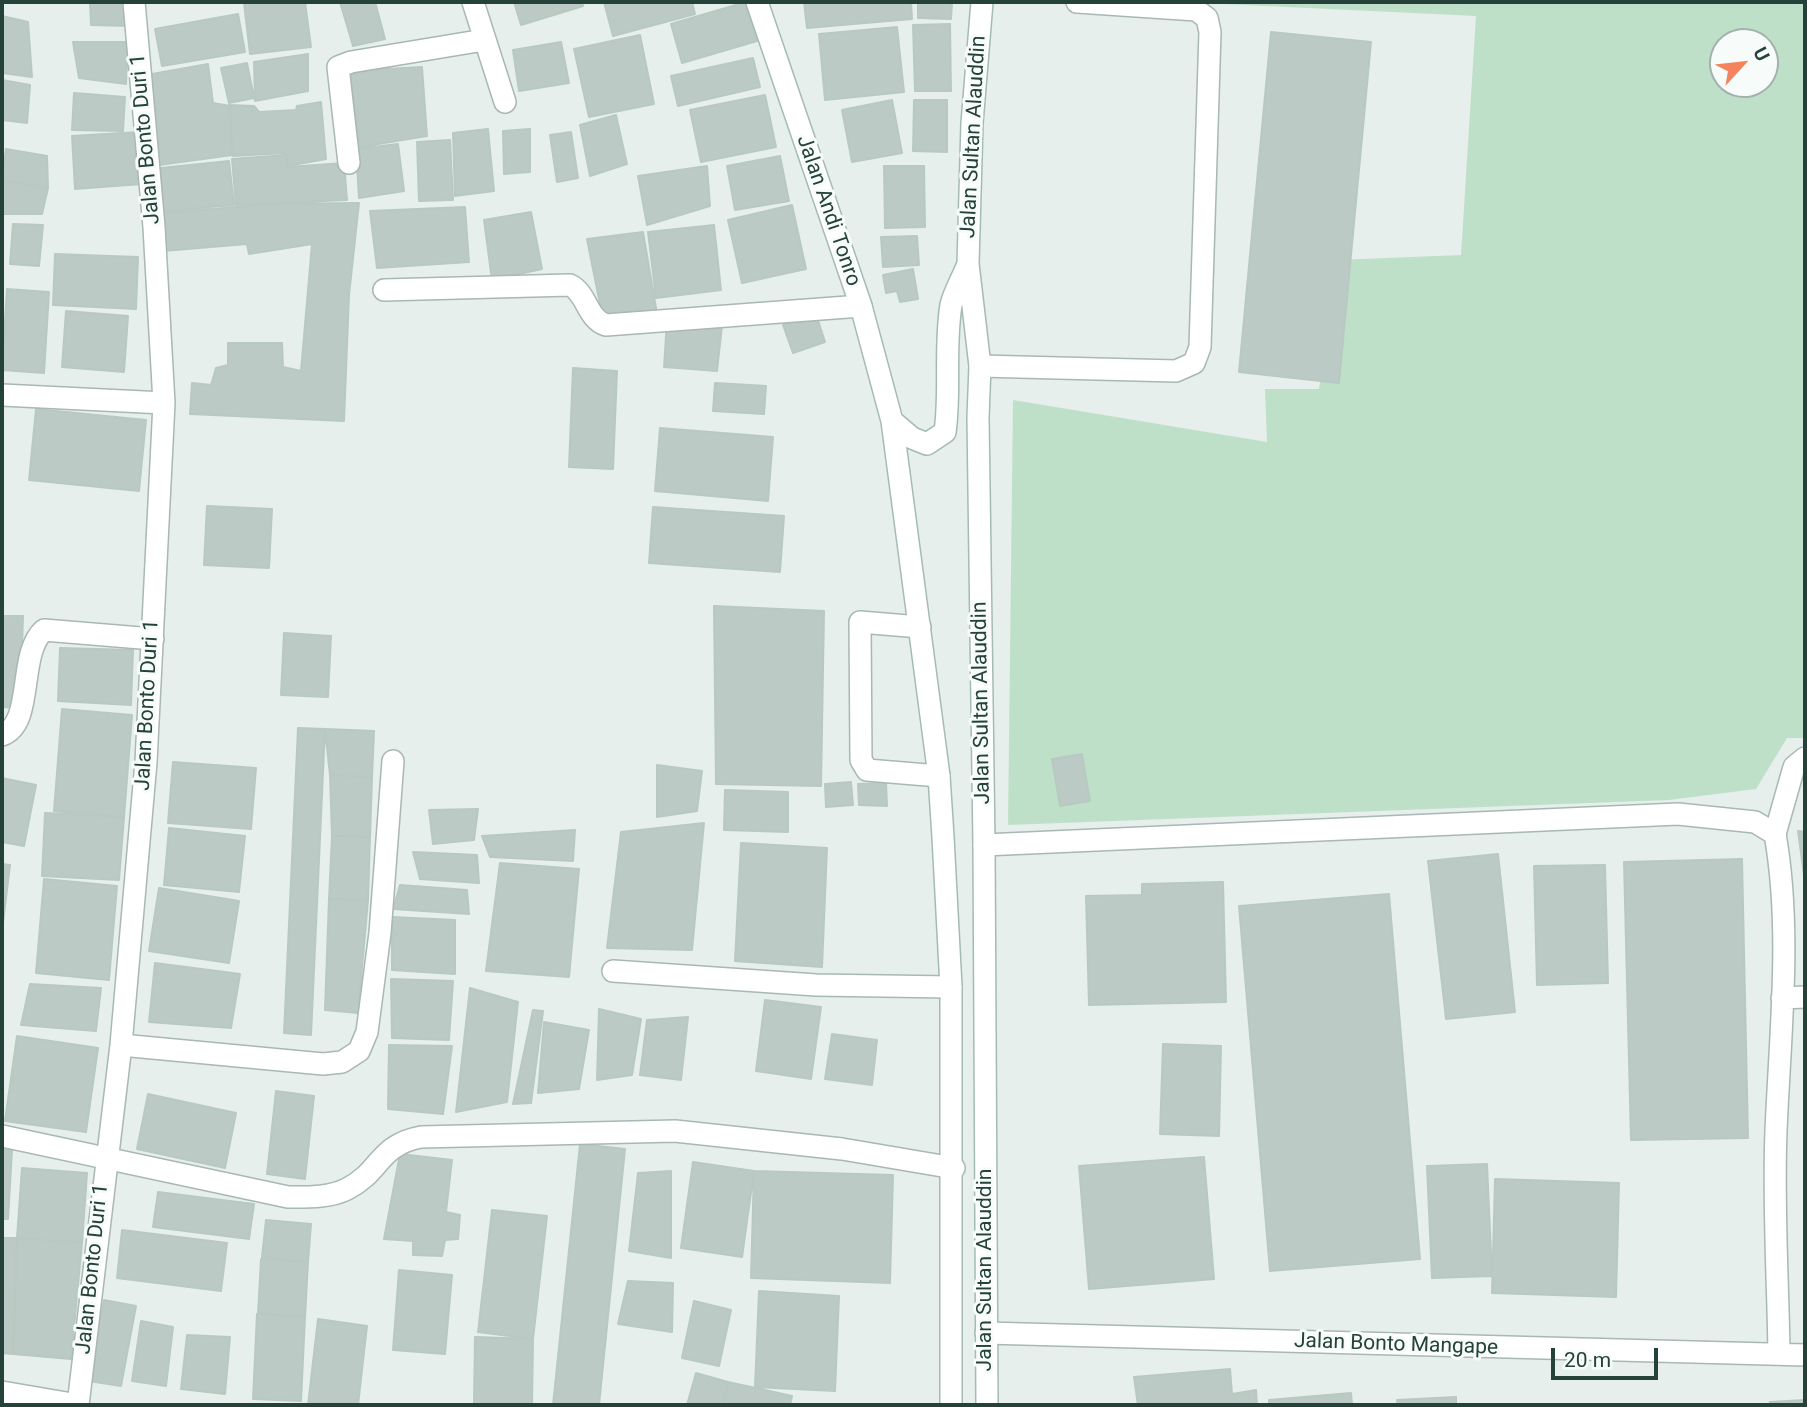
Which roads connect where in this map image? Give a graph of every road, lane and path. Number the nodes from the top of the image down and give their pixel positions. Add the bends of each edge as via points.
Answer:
1 (134, 2) edge
2 (473, 2) edge
3 (757, 2) edge
4 (982, 2) edge
5 (1077, 2) edge
6 (484, 40) junction
7 (505, 102) dead end
8 (349, 163) dead end
9 (968, 264) junction
10 (384, 290) dead end
11 (861, 306) junction
12 (980, 366) junction
13 (2, 395) edge
14 (164, 403) junction
15 (892, 421) junction
16 (909, 626) junction
17 (153, 639) junction
18 (2, 735) edge
19 (1805, 758) edge
20 (393, 761) dead end
21 (929, 774) junction
22 (1775, 834) junction
23 (984, 845) junction
24 (613, 971) dead end
25 (951, 988) junction
26 (1805, 997) edge
27 (1782, 998) junction
28 (121, 1045) junction
29 (2, 1136) edge
30 (105, 1157) junction
31 (954, 1168) junction
32 (996, 1333) junction
33 (1779, 1354) junction
34 (1805, 1355) edge
35 (2, 1392) edge
36 (78, 1405) edge
37 (951, 1405) edge
38 (986, 1405) edge

1 - 14 street, Jalan Bonto Duri 1
2 - 6 street
3 - 11 street, Jalan Andi Tonro
4 - 9 street, Jalan Sultan Alauddin via 972,123
5 - 12 street via 1196,10 1207,18 1200,347 1194,363 1176,371
6 - 7 street
6 - 8 street via 338,67
9 - 12 street, Jalan Sultan Alauddin
9 - 15 street via 952,302 946,356 950,399 946,432 927,444
10 - 11 street via 570,285 606,325
11 - 15 street, Jalan Andi Tonro
12 - 23 street, Jalan Sultan Alauddin
13 - 14 street
14 - 17 street, Jalan Bonto Duri 1
15 - 16 street, Jalan Sultan Alauddin
16 - 21 street, Jalan Sultan Alauddin
16 - 21 street via 864,620 858,626 861,760 867,770
17 - 18 street via 44,630 32,644 20,713
17 - 28 street, Jalan Bonto Duri 1
19 - 22 street via 1794,767
20 - 28 street via 380,933 368,1032 359,1051 342,1062 323,1064
21 - 25 street, Jalan Sultan Alauddin
22 - 23 street via 1755,822 1678,814
22 - 27 street via 1781,865
23 - 32 street, Jalan Sultan Alauddin
24 - 25 street via 816,985
25 - 31 street, Jalan Sultan Alauddin
26 - 27 street
27 - 33 street via 1776,1134
28 - 30 street, Jalan Bonto Duri 1
29 - 30 street
30 - 31 street via 288,1197 347,1190 371,1172 388,1149 421,1137 676,1131 842,1149
30 - 36 street, Jalan Bonto Duri 1
31 - 37 street, Jalan Sultan Alauddin
32 - 33 street, Jalan Bonto Mangape
32 - 38 street, Jalan Sultan Alauddin
33 - 34 street, Jalan Bonto Mangape
35 - 36 street

